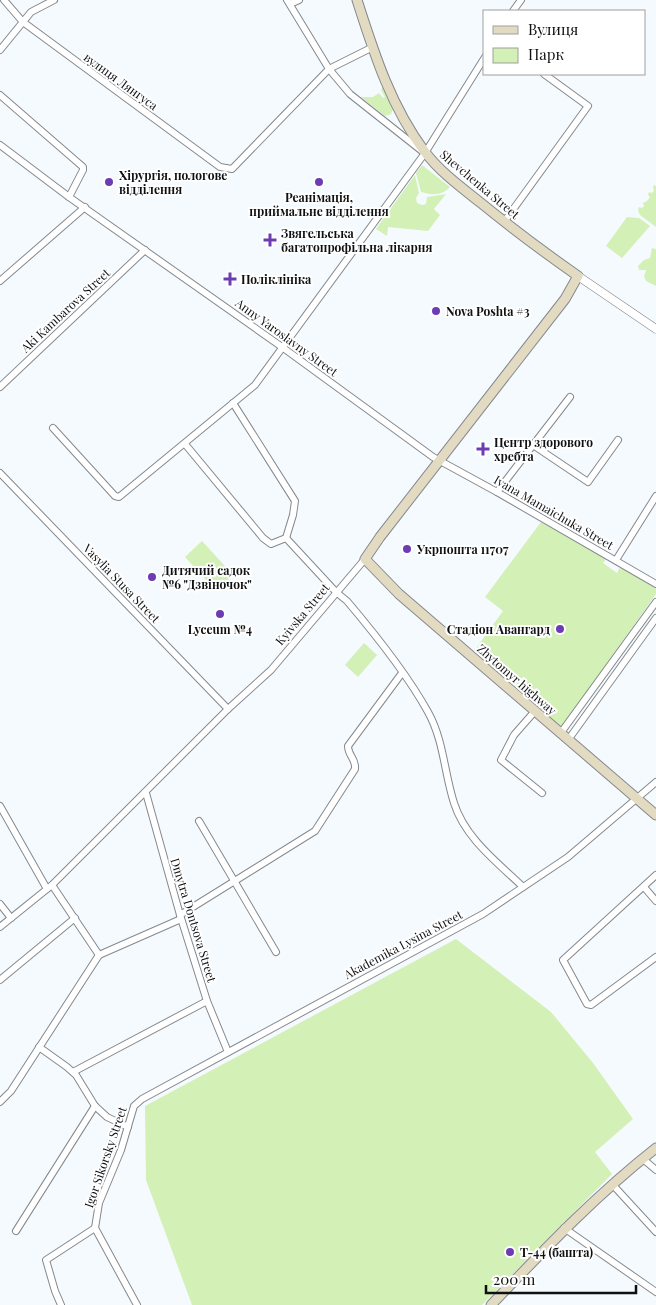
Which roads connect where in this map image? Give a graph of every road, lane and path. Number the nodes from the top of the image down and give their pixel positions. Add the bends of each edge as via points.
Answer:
1 (4, 0) edge
2 (54, 0) edge
3 (299, 0) edge
4 (357, 0) edge
5 (289, 2) edge
6 (23, 22) junction
7 (372, 48) junction
8 (0, 50) edge
9 (483, 60) edge
10 (329, 69) junction
11 (545, 75) edge
12 (0, 94) edge
13 (0, 144) edge
14 (425, 153) junction
15 (69, 197) junction
16 (85, 208) junction
17 (504, 222) junction
18 (145, 250) junction
19 (578, 276) junction
20 (0, 281) edge
21 (656, 329) edge
22 (282, 347) junction
23 (0, 387) edge
24 (570, 396) dead end
25 (233, 403) junction
26 (53, 428) dead end
27 (618, 440) dead end
28 (185, 444) junction
29 (533, 445) junction
30 (439, 461) junction
31 (0, 473) edge
32 (497, 492) junction
33 (656, 496) edge
34 (286, 538) junction
35 (365, 559) junction
36 (616, 560) junction
37 (656, 584) edge
38 (336, 592) junction
39 (656, 602) edge
40 (656, 618) edge
41 (402, 673) junction
42 (228, 709) junction
43 (535, 711) junction
44 (560, 734) junction
45 (568, 740) junction
46 (656, 782) edge
47 (146, 793) junction
48 (542, 793) dead end
49 (637, 798) junction
50 (0, 806) edge
51 (656, 815) edge
52 (199, 821) dead end
53 (656, 876) edge
54 (235, 881) junction
55 (49, 887) junction
56 (523, 887) junction
57 (644, 887) junction
58 (656, 901) edge
59 (0, 904) edge
60 (180, 917) junction
61 (11, 918) junction
62 (75, 918) junction
63 (0, 927) edge
64 (276, 952) dead end
65 (99, 955) junction
66 (656, 957) edge
67 (0, 980) edge
68 (207, 1001) junction
69 (39, 1047) junction
70 (228, 1052) junction
71 (73, 1072) junction
72 (142, 1099) joint
73 (0, 1102) edge
74 (95, 1106) junction
75 (128, 1127) junction
76 (656, 1148) edge
77 (643, 1159) junction
78 (656, 1170) edge
79 (612, 1184) junction
80 (95, 1228) junction
81 (564, 1228) junction
82 (16, 1231) dead end
83 (656, 1232) edge
84 (656, 1292) edge
85 (62, 1305) edge
86 (137, 1305) edge
87 (491, 1305) edge

1 - 6 street, вулиця Лянгуса
2 - 6 street via 31,12
3 - 5 street
4 - 7 main road, Shevchenka Street
5 - 10 street
6 - 8 street
6 - 10 street, вулиця Лянгуса via 220,167 232,169
7 - 10 street
7 - 14 main road, Shevchenka Street via 400,112
9 - 14 street
10 - 14 street via 350,94
11 - 17 street via 588,106
12 - 15 street via 83,167
13 - 15 street, Anny Yaroslavny Street
14 - 17 main road, Shevchenka Street
14 - 22 street
15 - 16 street, Anny Yaroslavny Street
16 - 18 street, Anny Yaroslavny Street
16 - 20 street
17 - 19 main road, Shevchenka Street
18 - 22 street, Anny Yaroslavny Street
18 - 23 street, Aki Kambarova Street
19 - 21 street, Shevchenka Street
19 - 30 main road, Kyivska Street via 565,300
22 - 25 street via 255,385
22 - 30 street, Anny Yaroslavny Street
24 - 29 street
25 - 28 street
25 - 34 street via 294,501
26 - 28 street via 118,497
27 - 29 street via 588,482
28 - 34 street via 263,538 271,544
29 - 32 street
30 - 32 street, Ivana Mamaichuka Street
30 - 35 main road, Kyivska Street
31 - 42 street, Vasylia Stusa Street
32 - 36 street, Ivana Mamaichuka Street
33 - 36 street
34 - 38 street
35 - 38 street, Kyivska Street
35 - 43 main road, Zhytomyr highway via 399,594
36 - 37 street, Ivana Mamaichuka Street
38 - 41 street via 348,601
38 - 42 street, Kyivska Street via 271,670
39 - 44 street
40 - 45 street
41 - 54 street via 348,746 356,763 355,769 315,831
41 - 56 street via 428,712 444,753 454,803 462,821 472,837
42 - 47 street, Kyivska Street
43 - 44 main road, Zhytomyr highway
43 - 48 street via 514,735 501,760
44 - 45 main road, Zhytomyr highway
45 - 49 main road, Zhytomyr highway
46 - 49 street, Akademika Lysina Street
47 - 55 street, Kyivska Street
47 - 60 street, Dmytra Dontsova Street
49 - 51 main road, Zhytomyr highway
49 - 56 street, Akademika Lysina Street via 568,858
50 - 55 street
52 - 54 street
53 - 57 street
54 - 60 street
54 - 64 street
55 - 61 street, Kyivska Street
55 - 62 street
56 - 70 street, Akademika Lysina Street via 483,914
57 - 58 street
57 - 66 street via 563,960 590,1005
59 - 61 street
60 - 65 street
60 - 68 street, Dmytra Dontsova Street
61 - 63 street, Kyivska Street
62 - 65 street
62 - 67 street
65 - 69 street
68 - 70 street, Dmytra Dontsova Street
68 - 71 street
69 - 71 street
69 - 73 street
70 - 72 street, Akademika Lysina Street
71 - 74 street
72 - 75 street, Igor Sikorsky Street via 134,1106
74 - 75 street via 107,1117
74 - 82 street
75 - 80 street, Igor Sikorsky Street via 99,1203
76 - 77 main road
77 - 78 street
77 - 79 main road
79 - 81 main road
79 - 83 street
80 - 85 street via 46,1260
80 - 86 street, Igor Sikorsky Street
81 - 84 street
81 - 87 main road

